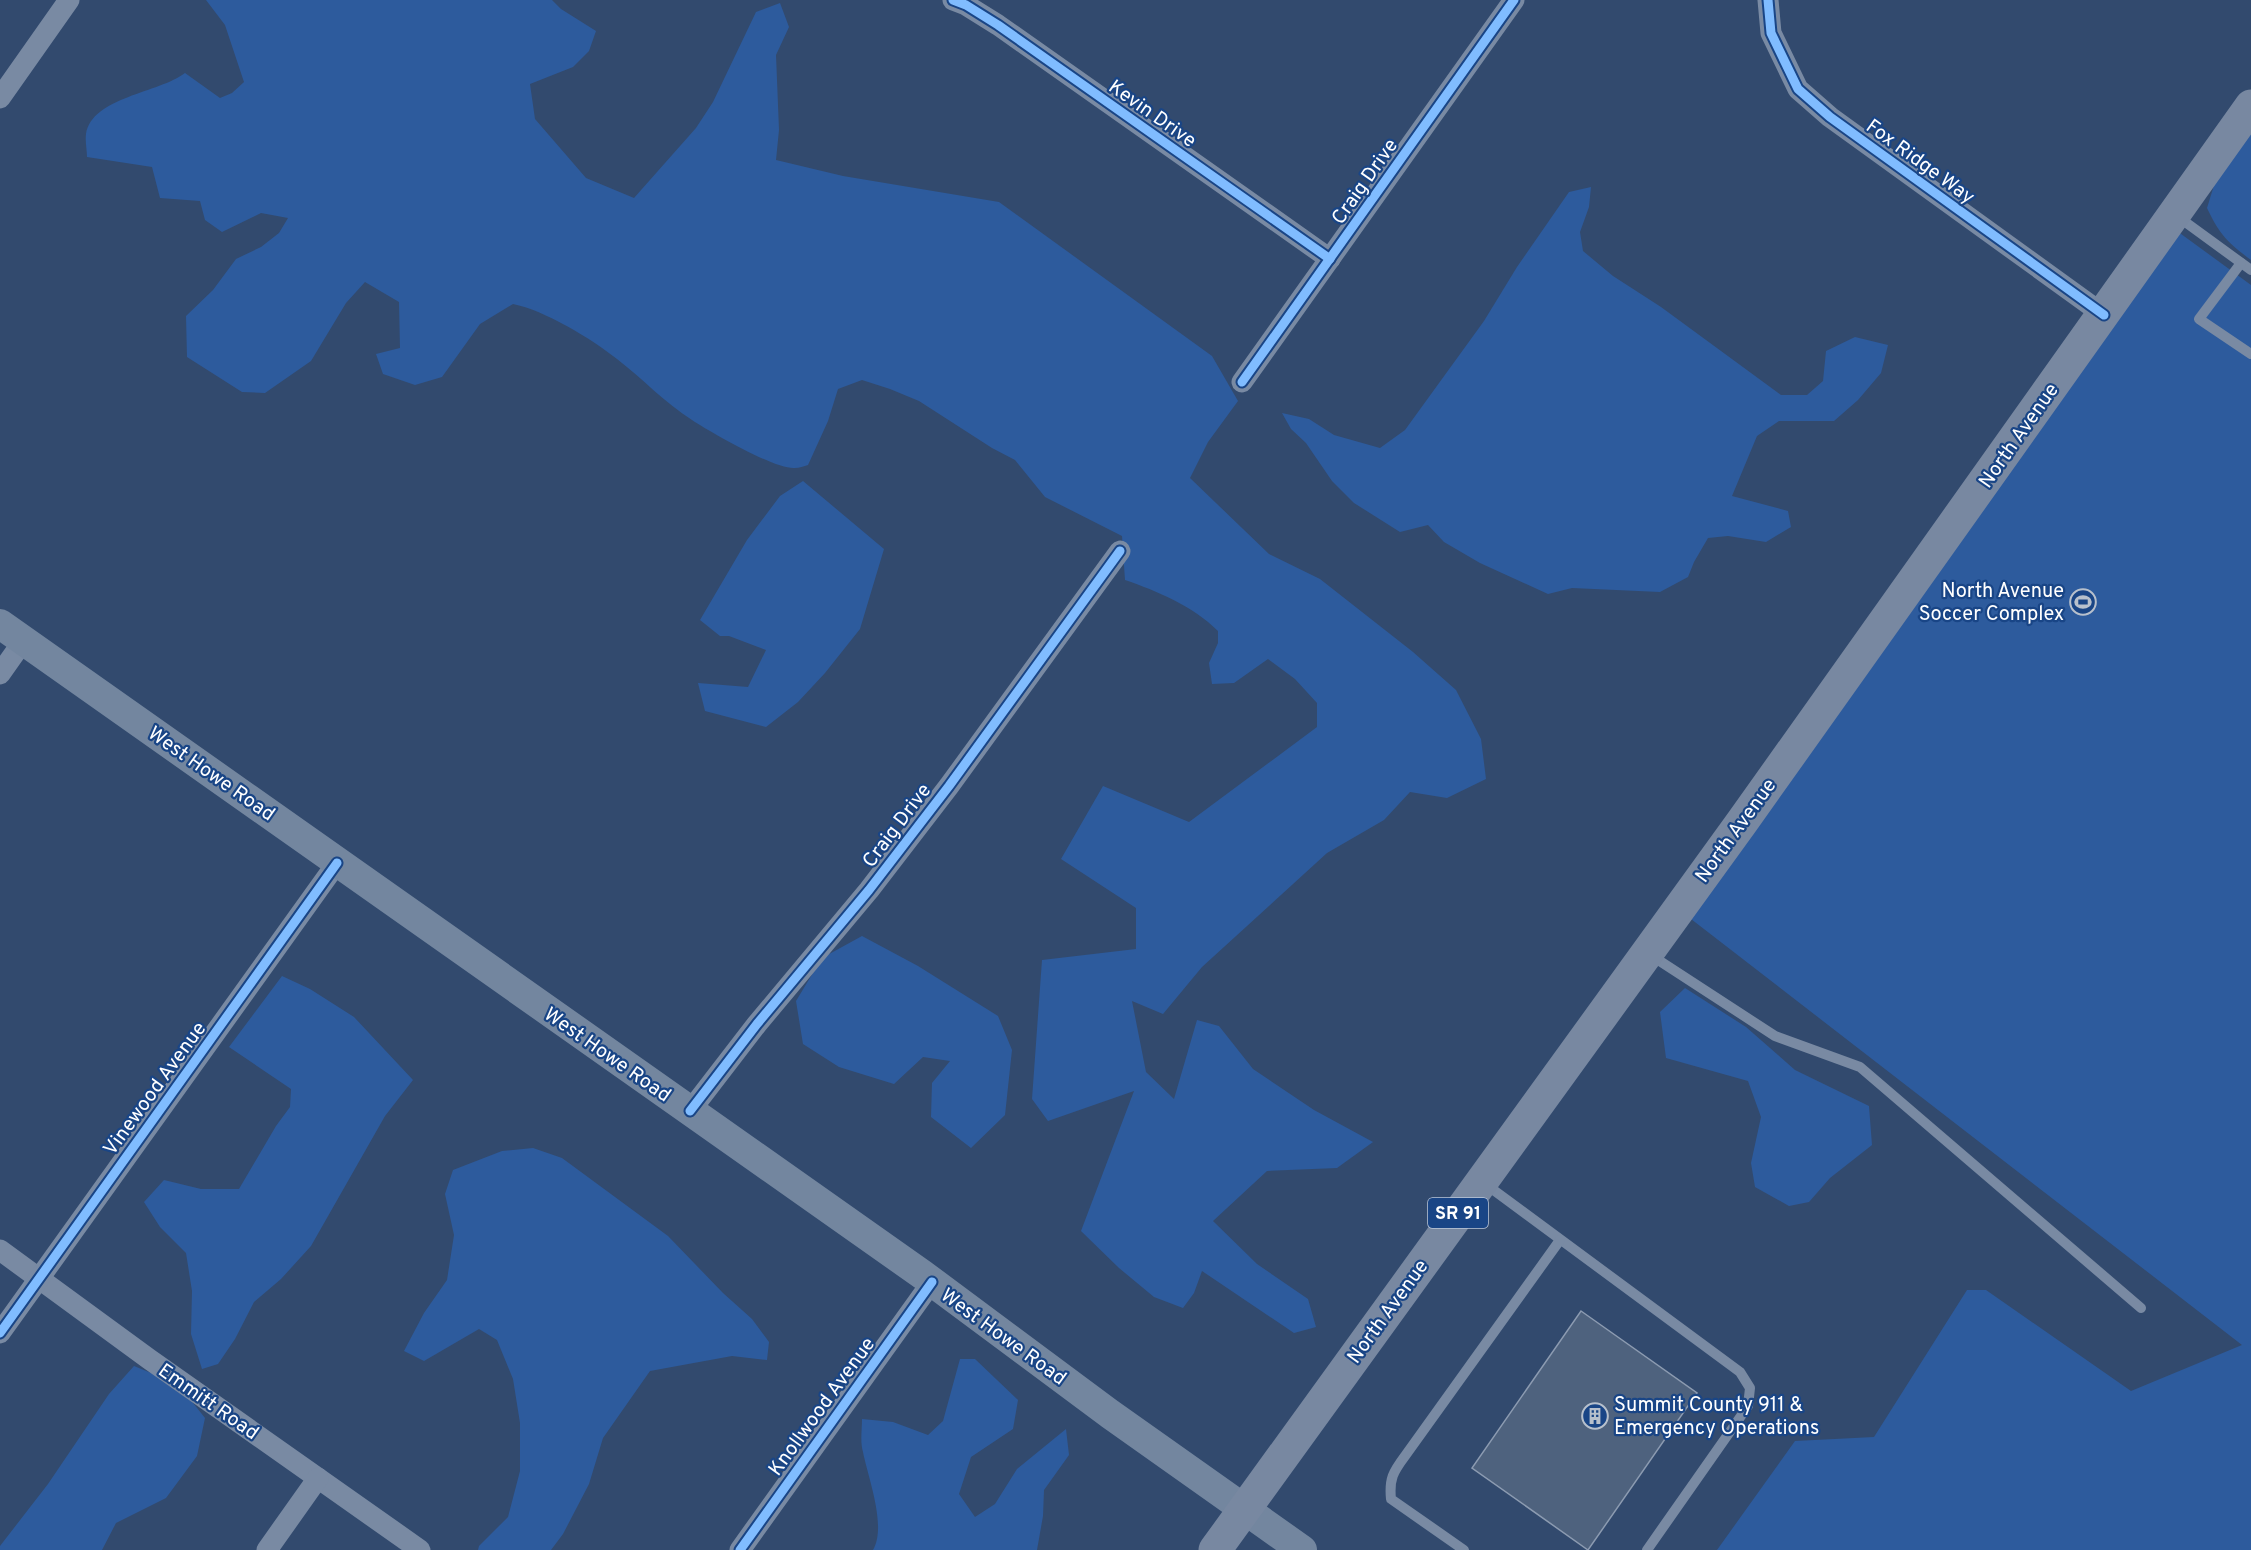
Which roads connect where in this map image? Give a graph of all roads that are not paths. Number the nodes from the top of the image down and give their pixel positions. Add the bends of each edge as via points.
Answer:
1 (69, 0) edge
2 (953, 0) edge
3 (1514, 0) edge
4 (1768, 0) edge
5 (983, 7) edge
6 (0, 98) edge
7 (2251, 106) edge
8 (2175, 214) junction
9 (1330, 259) junction
10 (2241, 263) junction
11 (2251, 270) edge
12 (2104, 315) junction
13 (2251, 354) edge
14 (1242, 382) dead end
15 (1120, 551) dead end
16 (12, 632) edge
17 (0, 674) edge
18 (337, 863) junction
19 (1646, 952) junction
20 (690, 1111) junction
21 (1481, 1181) junction
22 (1560, 1240) junction
23 (0, 1250) edge
24 (39, 1279) junction
25 (932, 1282) junction
26 (2141, 1308) dead end
27 (0, 1334) edge
28 (318, 1478) junction
29 (1243, 1509) junction
30 (267, 1550) edge
31 (420, 1550) edge
32 (740, 1550) edge
33 (1215, 1550) edge
34 (1302, 1550) edge
35 (1464, 1550) edge
36 (1647, 1550) edge

1 - 6 street
2 - 5 street, Kevin Drive
3 - 9 street, Craig Drive
4 - 12 street, Fox Ridge Way via 1771,33 1798,88 1830,117
5 - 9 street, Kevin Drive
7 - 8 main road, North Avenue / SR 91
8 - 10 lane
8 - 12 main road, North Avenue / SR 91
9 - 14 street, Craig Drive
10 - 11 lane
10 - 13 lane via 2199,319
12 - 19 main road, North Avenue / SR 91
15 - 20 street, Craig Drive via 877,880
16 - 17 street
16 - 18 main road, West Howe Road
18 - 20 main road, West Howe Road
18 - 24 street, Vinewood Avenue
19 - 21 main road, North Avenue / SR 91
19 - 26 lane via 1775,1036 1860,1067
20 - 25 main road, West Howe Road
21 - 22 lane
21 - 29 main road, North Avenue / SR 91
22 - 35 lane via 1389,1483 1391,1499
22 - 36 lane via 1740,1372 1750,1388 1748,1406
23 - 24 street, Emmitt Road
24 - 27 street, Vinewood Avenue
24 - 28 street, Emmitt Road
25 - 29 main road, West Howe Road
25 - 32 street, Knollwood Avenue
28 - 30 street
28 - 31 street, Emmitt Road
29 - 33 main road, North Avenue / SR 91
29 - 34 main road, West Howe Road

